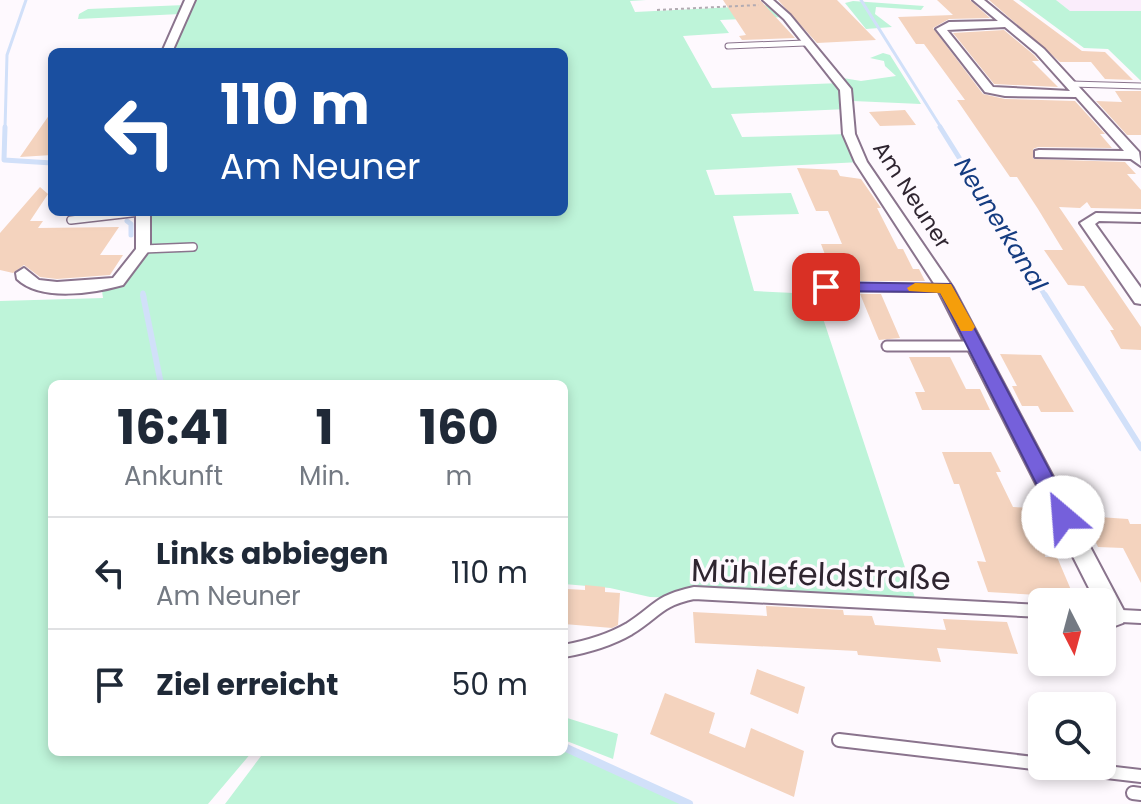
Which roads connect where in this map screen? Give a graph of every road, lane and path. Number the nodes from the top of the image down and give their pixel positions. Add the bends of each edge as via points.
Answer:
1 (190, 0) edge
2 (978, 0) edge
3 (770, 2) edge
4 (657, 10) dead end
5 (1008, 24) junction
6 (805, 43) junction
7 (728, 46) dead end
8 (169, 48) edge
9 (1071, 84) junction
10 (1141, 86) edge
11 (1080, 94) junction
12 (1139, 153) edge
13 (1039, 154) dead end
14 (106, 216) edge
15 (142, 216) edge
16 (1141, 218) edge
17 (71, 220) dead end
18 (193, 247) dead end
19 (143, 249) junction
20 (24, 273) dead end
21 (826, 287) dead end
22 (945, 288) junction
23 (1141, 299) edge
24 (887, 346) dead end
25 (977, 346) junction
26 (1095, 588) edge
27 (1028, 610) edge
28 (1116, 615) edge
29 (1141, 617) edge
30 (568, 650) edge
31 (839, 740) dead end
32 (1028, 762) edge
33 (1116, 773) edge
34 (1141, 776) edge

1 - 8 street
2 - 5 street
3 - 4 path
3 - 6 street, Am Neuner
5 - 9 street
5 - 11 street via 941,29 989,90
6 - 7 lane
6 - 22 street, Am Neuner via 845,89 849,134 861,162
9 - 10 lane
9 - 11 street
11 - 12 street
12 - 13 street
14 - 17 lane
15 - 19 street
16 - 23 street via 1096,217 1087,223
18 - 19 lane
19 - 20 street via 124,277 110,284 43,285 30,283
21 - 22 lane, Am Neuner
22 - 25 street, Am Neuner
24 - 25 lane
25 - 26 street, Am Neuner
27 - 30 lane, Mühlefeldstraße via 704,593 667,599 629,629
28 - 29 lane
31 - 32 lane
33 - 34 lane

